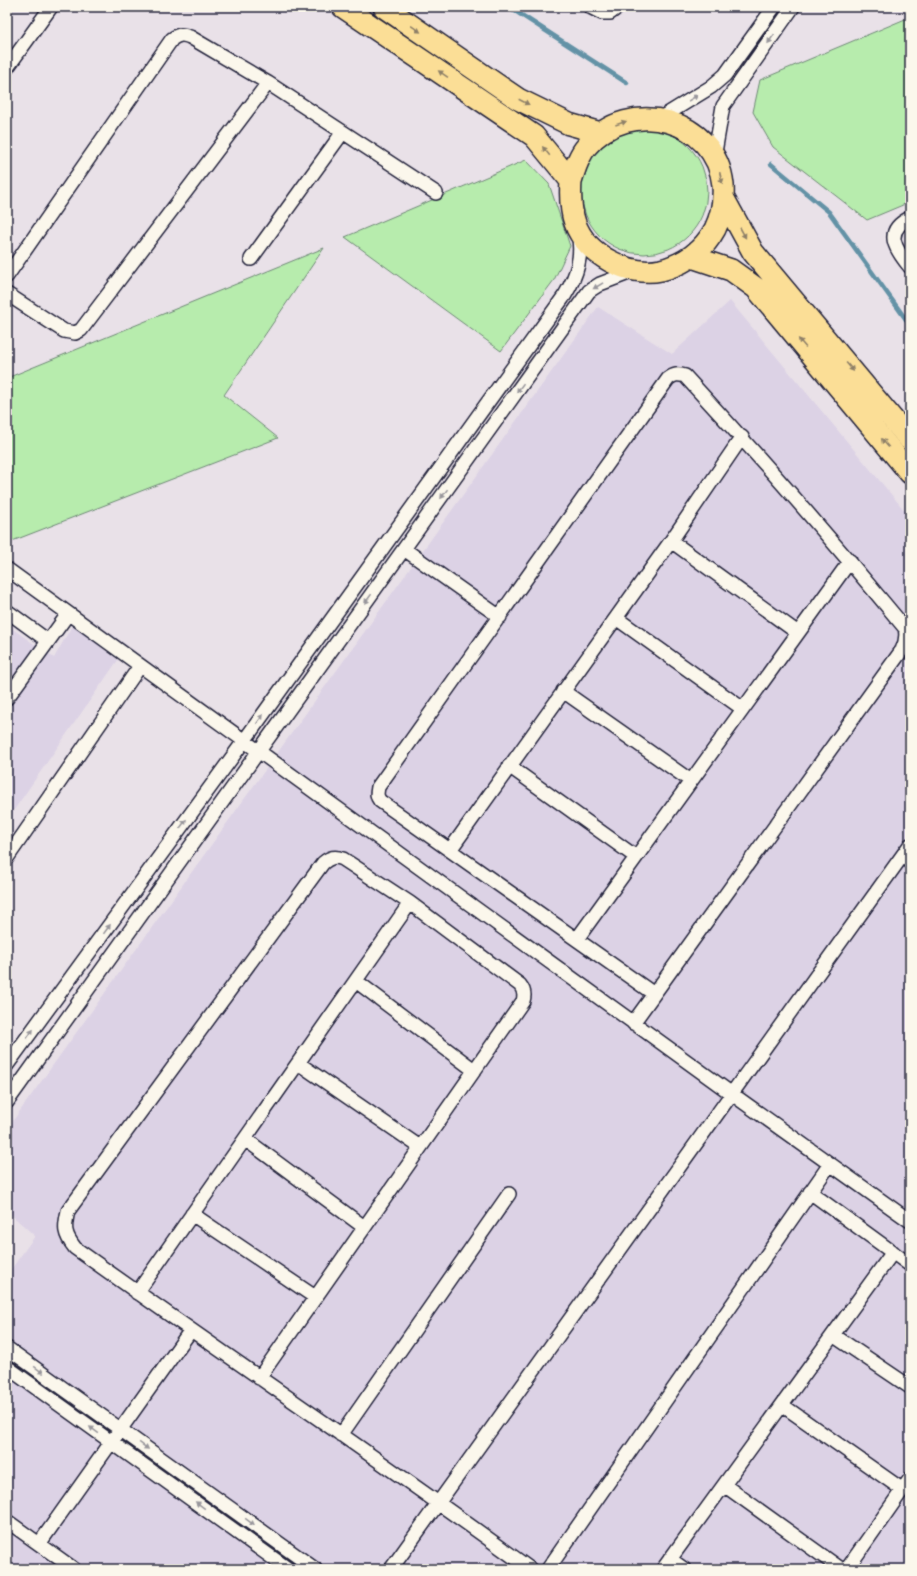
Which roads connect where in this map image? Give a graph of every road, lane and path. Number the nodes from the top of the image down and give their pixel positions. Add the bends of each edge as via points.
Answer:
1 (51, 7) edge
2 (343, 7) edge
3 (384, 7) edge
4 (590, 7) edge
5 (618, 7) edge
6 (774, 7) edge
7 (793, 7) edge
8 (7, 68) edge
9 (268, 83) junction
10 (659, 119) junction
11 (343, 132) junction
12 (602, 133) junction
13 (714, 158) junction
14 (571, 181) junction
15 (436, 193) dead end
16 (724, 199) junction
17 (910, 218) edge
18 (576, 225) junction
19 (692, 257) junction
20 (252, 259) dead end
21 (910, 267) edge
22 (634, 270) junction
23 (7, 276) edge
24 (7, 294) edge
25 (742, 437) junction
26 (910, 440) edge
27 (910, 473) edge
28 (671, 541) junction
29 (404, 549) junction
30 (850, 561) junction
31 (7, 569) edge
32 (7, 611) edge
33 (68, 614) junction
34 (500, 617) junction
35 (616, 618) junction
36 (798, 633) junction
37 (48, 641) junction
38 (140, 666) junction
39 (563, 691) junction
40 (7, 698) edge
41 (743, 709) junction
42 (244, 741) junction
43 (259, 752) junction
44 (509, 766) junction
45 (691, 782) junction
46 (910, 845) edge
47 (450, 850) junction
48 (636, 857) junction
49 (7, 858) edge
50 (410, 903) junction
51 (577, 939) junction
52 (356, 981) junction
53 (654, 994) junction
54 (633, 1023) junction
55 (298, 1063) junction
56 (7, 1065) edge
57 (474, 1070) junction
58 (732, 1094) junction
59 (7, 1102) edge
60 (245, 1139) junction
61 (420, 1147) junction
62 (830, 1164) junction
63 (810, 1192) junction
64 (509, 1194) dead end
65 (192, 1214) junction
66 (910, 1221) edge
67 (364, 1227) junction
68 (893, 1252) junction
69 (910, 1265) edge
70 (137, 1293) junction
71 (315, 1297) junction
72 (191, 1330) junction
73 (832, 1335) junction
74 (7, 1348) edge
75 (7, 1367) edge
76 (259, 1378) junction
77 (910, 1387) edge
78 (782, 1405) junction
79 (120, 1429) junction
80 (341, 1435) junction
81 (111, 1442) junction
82 (724, 1485) junction
83 (906, 1485) edge
84 (439, 1502) junction
85 (7, 1521) edge
86 (39, 1544) junction
87 (666, 1564) edge
88 (74, 1569) edge
89 (288, 1569) edge
90 (315, 1569) edge
91 (391, 1569) edge
92 (530, 1569) edge
93 (548, 1569) edge
94 (684, 1569) edge
95 (841, 1569) edge
96 (848, 1569) edge

1 - 8 street
14 -> 2 highway via 534,136
3 -> 12 highway via 518,99 569,124
4 - 5 street via 602,13 610,13
10 -> 6 street via 711,87 725,75
7 -> 13 street via 723,106
9 - 11 street
9 - 23 street via 190,37 177,35
9 - 24 street via 81,330 75,333 64,331
12 -> 10 highway via 619,123 639,118
10 - 13 highway via 691,132 704,143
11 - 15 street
11 - 20 street
12 - 14 highway via 587,146 576,163
13 -> 16 highway via 722,178
14 - 18 highway via 570,203
16 - 19 highway via 719,221 712,234
16 -> 26 highway via 753,252
17 - 21 street via 894,231 893,240 900,255
18 - 22 highway via 590,246 610,262
42 -> 18 street via 568,288 578,269 580,245
19 - 22 highway via 674,266 654,271
27 -> 19 highway via 756,288 731,270
22 -> 29 street via 600,284 589,292
25 - 28 street
25 - 30 street
25 - 34 street via 686,376 673,375
28 - 35 street
28 - 36 street
29 - 34 street
29 -> 43 street
30 - 36 street
30 - 53 street via 905,628 904,646
31 - 33 street
32 - 37 street
33 - 37 street
33 - 38 street
34 - 47 street via 378,787 380,801
35 - 39 street
35 - 41 street
36 - 41 street
37 - 40 street
38 - 42 street
38 - 49 street
39 - 44 street
39 - 45 street
41 - 45 street
42 - 43 street
56 -> 42 street
43 - 54 street
43 - 59 street
44 - 47 street
44 - 48 street
45 - 48 street
46 - 58 street
47 - 51 street
48 - 51 street
50 - 52 street
50 - 57 street via 520,985 523,990 523,1002
50 - 70 street via 343,859 336,856 328,858 68,1211 65,1225 67,1238 75,1248
51 - 53 street
52 - 55 street
52 - 57 street
53 - 54 street
54 - 58 street
55 - 60 street
55 - 61 street
57 - 61 street
58 - 62 street
58 - 84 street
60 - 65 street
60 - 67 street
61 - 67 street
62 - 63 street
62 - 66 street
63 - 68 street
63 - 93 street
64 - 80 street
65 - 70 street
65 - 71 street
67 - 71 street
68 - 69 street
68 - 73 street
70 - 72 street
71 - 76 street
72 - 76 street
72 - 79 street
73 - 77 street
73 - 78 street
74 -> 79 street
81 -> 75 street
76 - 80 street
78 - 82 street
78 - 83 street
79 - 81 street
79 -> 90 street
80 - 84 street
81 - 86 street
89 -> 81 street
82 - 87 street
82 - 95 street
83 - 96 street
84 - 91 street
84 - 92 street
85 - 86 street
86 - 88 street
87 - 94 street

